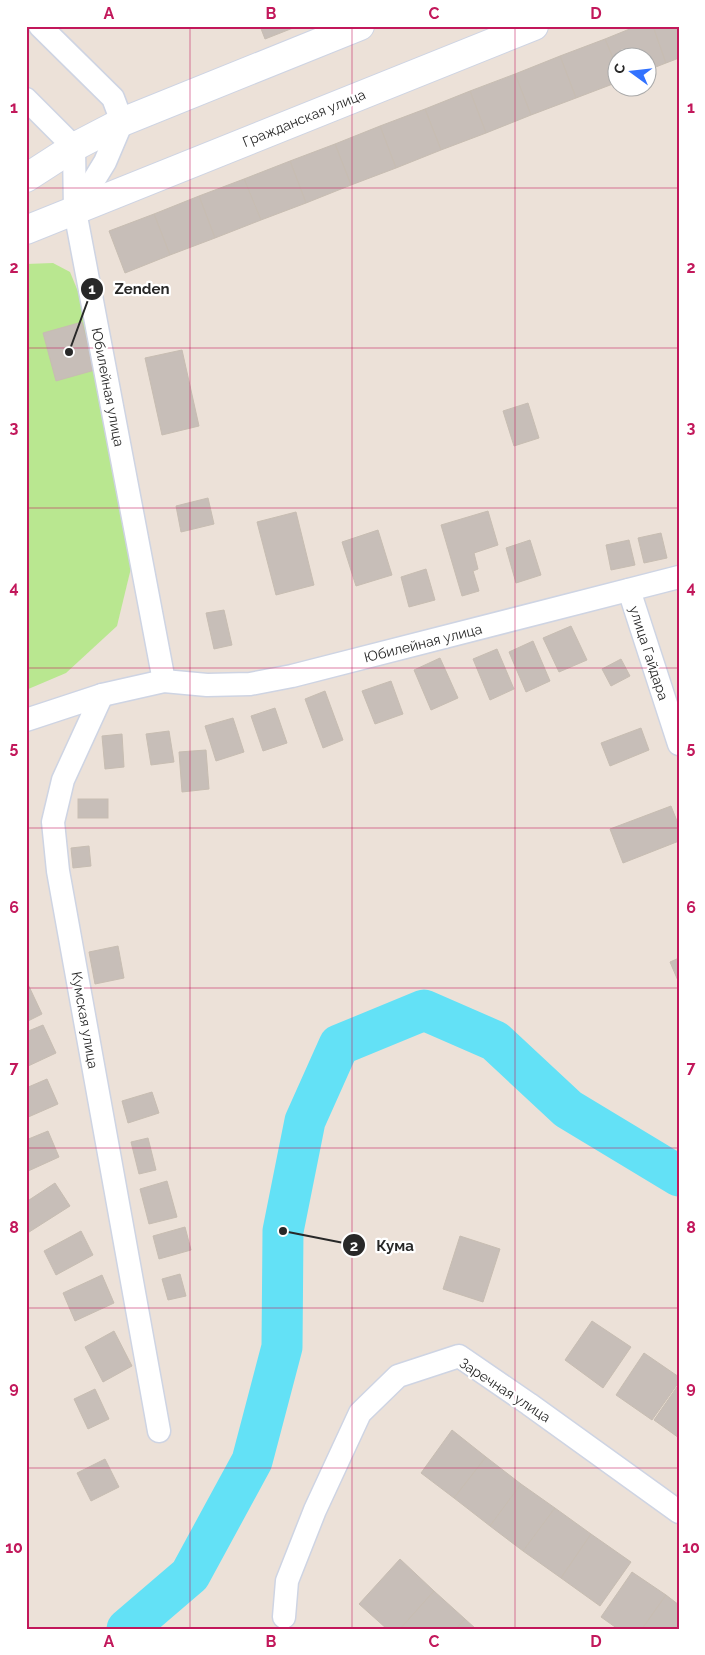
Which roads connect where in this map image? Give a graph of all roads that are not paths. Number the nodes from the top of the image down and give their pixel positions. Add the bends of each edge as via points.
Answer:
1 (40, 26) edge
2 (360, 26) edge
3 (534, 26) edge
4 (26, 99) edge
5 (122, 122) junction
6 (74, 147) junction
7 (26, 178) edge
8 (75, 211) junction
9 (26, 230) edge
10 (679, 577) edge
11 (629, 590) junction
12 (164, 681) junction
13 (102, 695) junction
14 (26, 720) edge
15 (679, 744) edge
16 (159, 1431) dead end
17 (679, 1512) edge
18 (284, 1625) edge

1 - 5 street via 113,98
2 - 5 street
3 - 8 street, Гражданская улица
4 - 6 street
5 - 6 street
5 - 8 street via 105,162
6 - 7 street
6 - 8 street, Юбилейная улица
8 - 9 street, Гражданская улица
8 - 12 street, Юбилейная улица
10 - 11 street, Юбилейная улица
11 - 12 street, Юбилейная улица via 292,676 250,684 206,685
11 - 15 street, улица Гайдара
12 - 13 street, Юбилейная улица
13 - 14 street
13 - 16 street, Кумская улица via 63,780 53,822 58,871
17 - 18 street, Заречная улица via 459,1356 398,1376 360,1413 315,1510 287,1581

